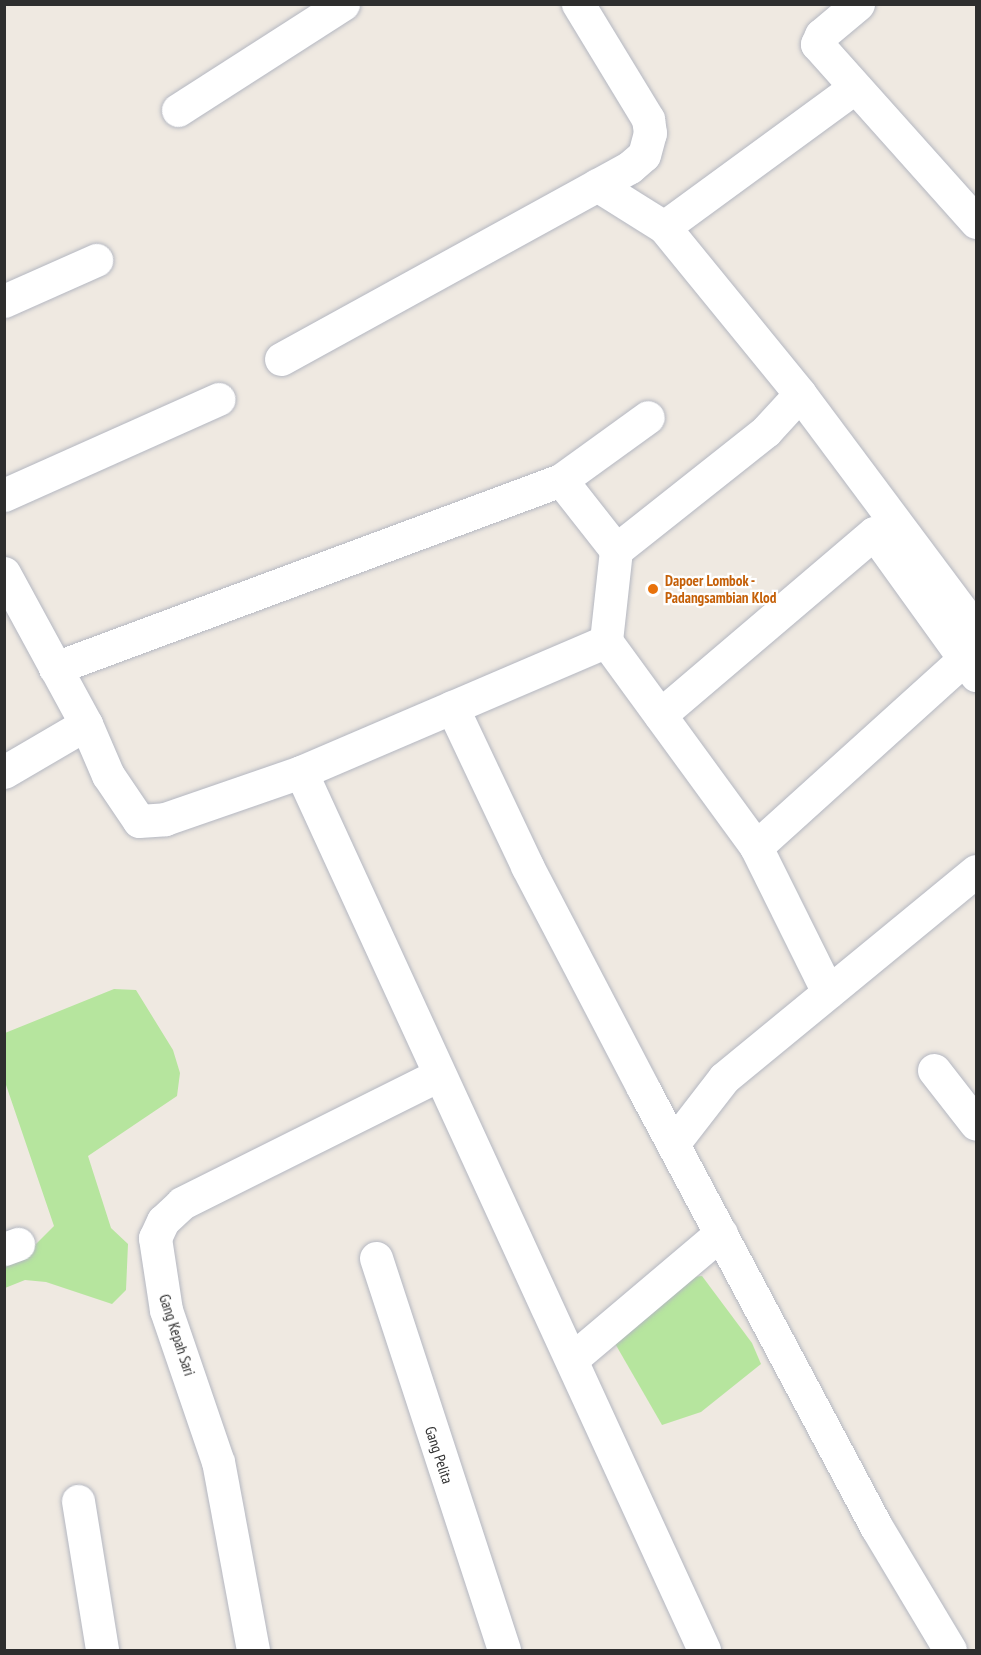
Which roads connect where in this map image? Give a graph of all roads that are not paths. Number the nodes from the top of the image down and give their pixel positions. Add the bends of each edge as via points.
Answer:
1 (343, 4) edge
2 (578, 4) edge
3 (858, 4) edge
4 (854, 88) junction
5 (178, 110) dead end
6 (597, 185) junction
7 (976, 222) edge
8 (664, 227) junction
9 (96, 260) dead end
10 (4, 301) edge
11 (281, 359) dead end
12 (800, 394) junction
13 (219, 399) dead end
14 (648, 417) dead end
15 (561, 480) junction
16 (4, 495) edge
17 (616, 550) junction
18 (4, 573) edge
19 (606, 641) junction
20 (972, 655) edge
21 (56, 668) junction
22 (452, 707) junction
23 (660, 715) junction
24 (86, 724) junction
25 (4, 772) edge
26 (301, 772) junction
27 (756, 847) junction
28 (976, 871) edge
29 (828, 992) junction
30 (934, 1070) dead end
31 (440, 1075) junction
32 (976, 1124) edge
33 (673, 1144) junction
34 (721, 1233) junction
35 (376, 1258) dead end
36 (572, 1359) junction
37 (78, 1501) dead end
38 (102, 1650) edge
39 (253, 1650) edge
40 (504, 1650) edge
41 (704, 1650) edge
42 (950, 1650) edge

1 - 5 street
2 - 6 street via 648,119 650,133 644,155
3 - 4 street via 817,41
4 - 7 street
4 - 8 street
6 - 8 street
6 - 11 street
8 - 12 street
9 - 10 street
12 - 17 street via 766,431
12 - 20 street
13 - 16 street
14 - 15 street
15 - 17 street
15 - 21 street
17 - 19 street
18 - 21 street
19 - 22 street
19 - 23 street
20 - 23 street via 874,533
20 - 27 street
21 - 24 street
22 - 26 street
22 - 33 street via 527,866
23 - 27 street
24 - 25 street
24 - 26 street via 108,776 139,821 165,819
26 - 31 street
27 - 29 street
28 - 29 street
29 - 33 street via 724,1078
30 - 32 street
31 - 36 street
31 - 39 street, Gang Kepah Sari via 182,1203 163,1221 155,1238 166,1310 218,1462
33 - 34 street
34 - 36 street
34 - 42 street via 877,1528
35 - 40 street, Gang Pelita
36 - 41 street
37 - 38 street

